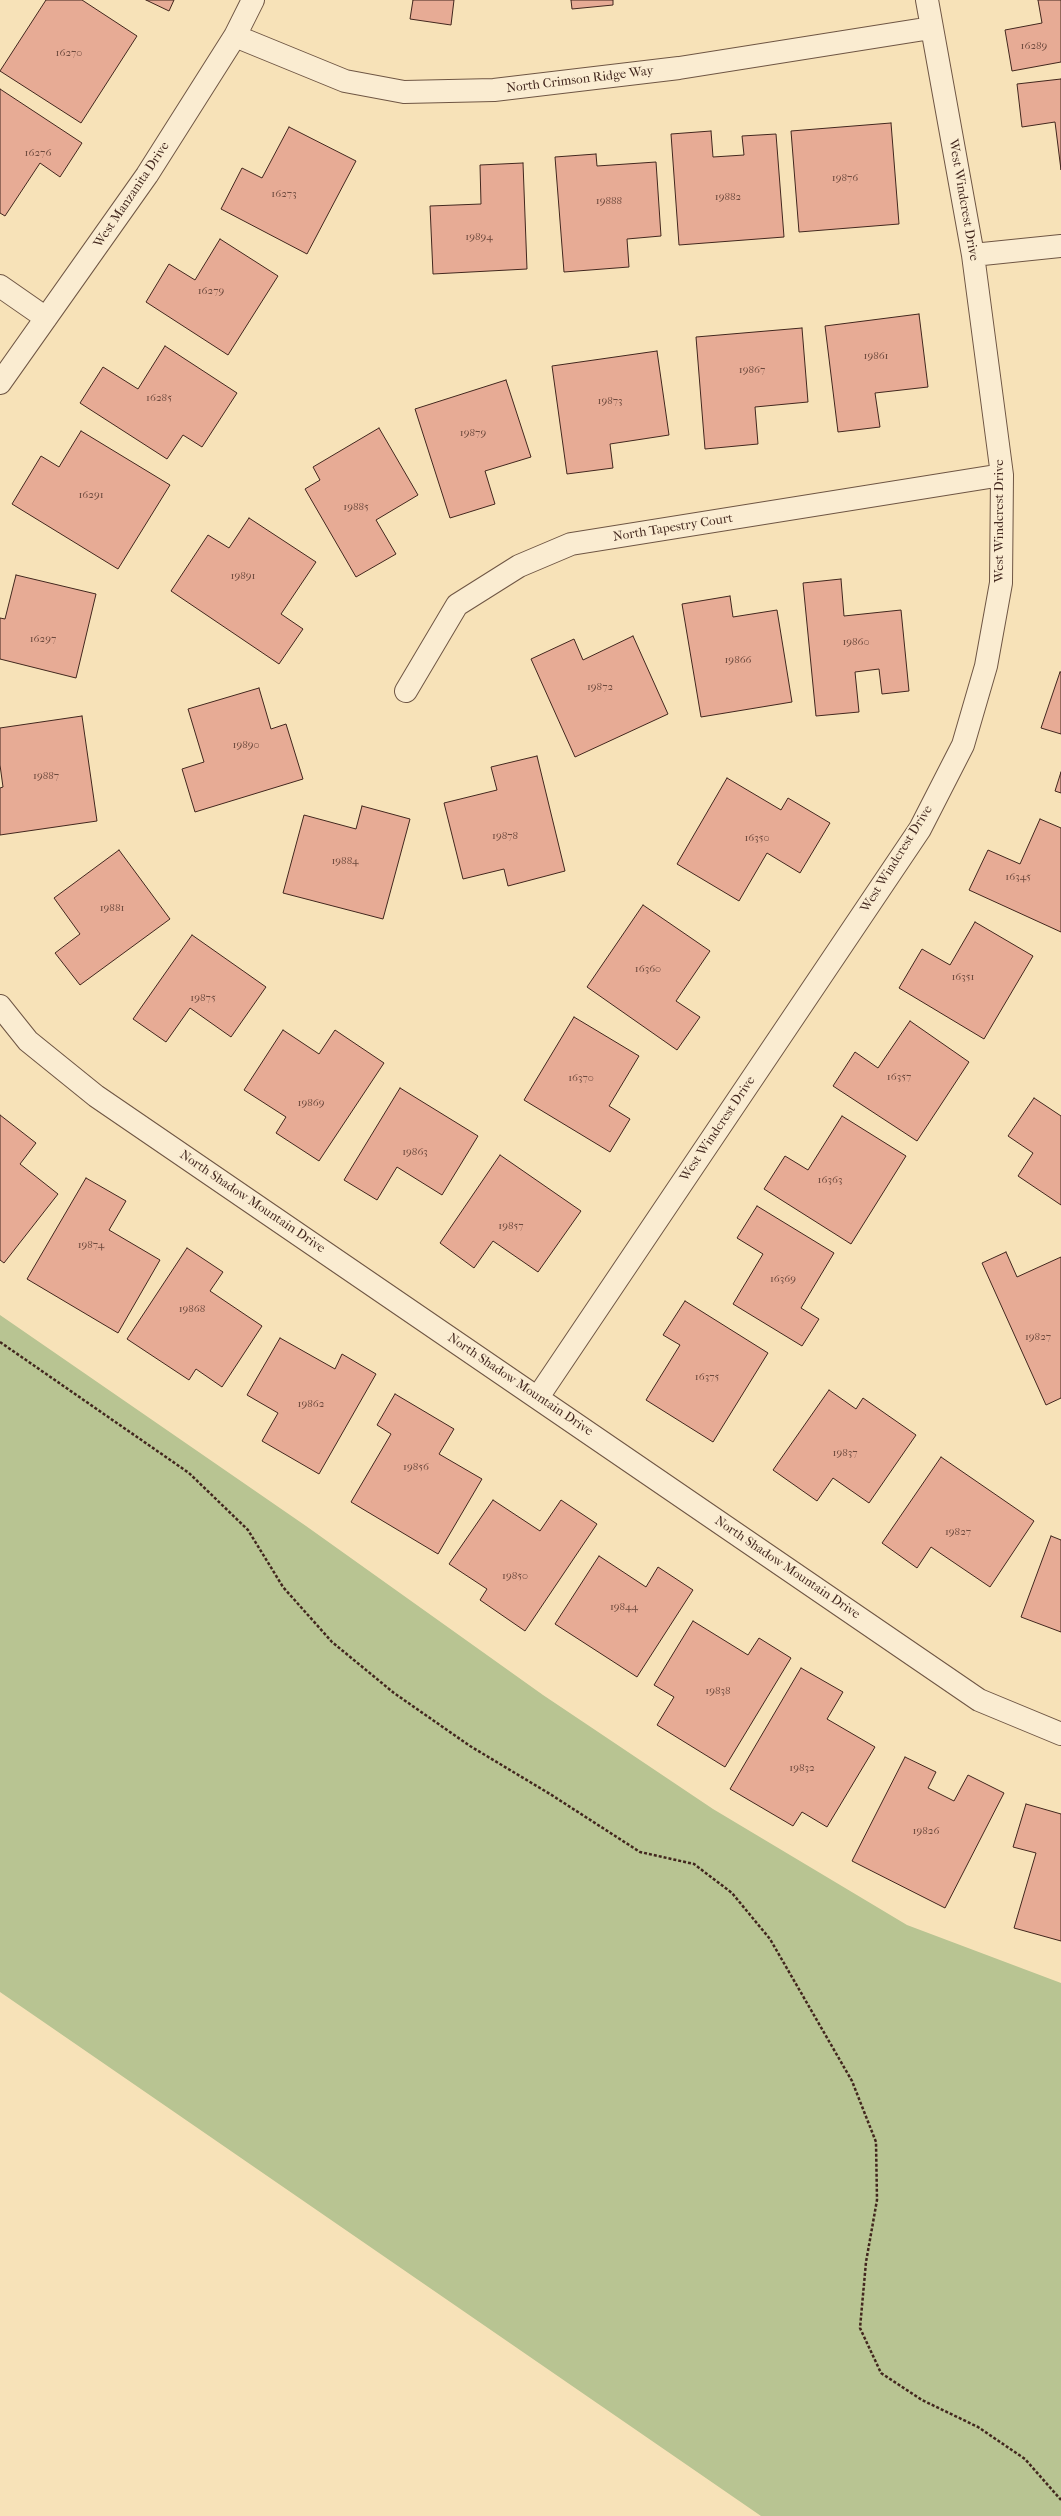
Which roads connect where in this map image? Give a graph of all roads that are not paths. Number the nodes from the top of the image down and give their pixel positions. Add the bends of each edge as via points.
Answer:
1 (253, 0) edge
2 (927, 0) edge
3 (932, 28) junction
4 (235, 36) junction
5 (1061, 246) edge
6 (973, 255) junction
7 (0, 286) edge
8 (46, 318) junction
9 (0, 383) edge
10 (1002, 475) junction
11 (406, 691) dead end
12 (0, 1006) edge
13 (538, 1397) junction
14 (1061, 1734) edge

1 - 4 street, West Manzanita Drive
2 - 3 street, West Windcrest Drive
3 - 4 street, North Crimson Ridge Way via 680,68 494,90 404,92 344,81
3 - 6 street, West Windcrest Drive
4 - 8 street, West Manzanita Drive via 147,175
5 - 6 street
6 - 10 street, West Windcrest Drive
7 - 8 street
8 - 9 street, West Manzanita Drive
10 - 11 street, North Tapestry Court via 570,544 519,566 457,605
10 - 13 street, West Windcrest Drive via 1001,583 986,666 963,745 920,829
12 - 13 street, North Shadow Mountain Drive via 28,1040 96,1096
13 - 14 street, North Shadow Mountain Drive via 979,1700

